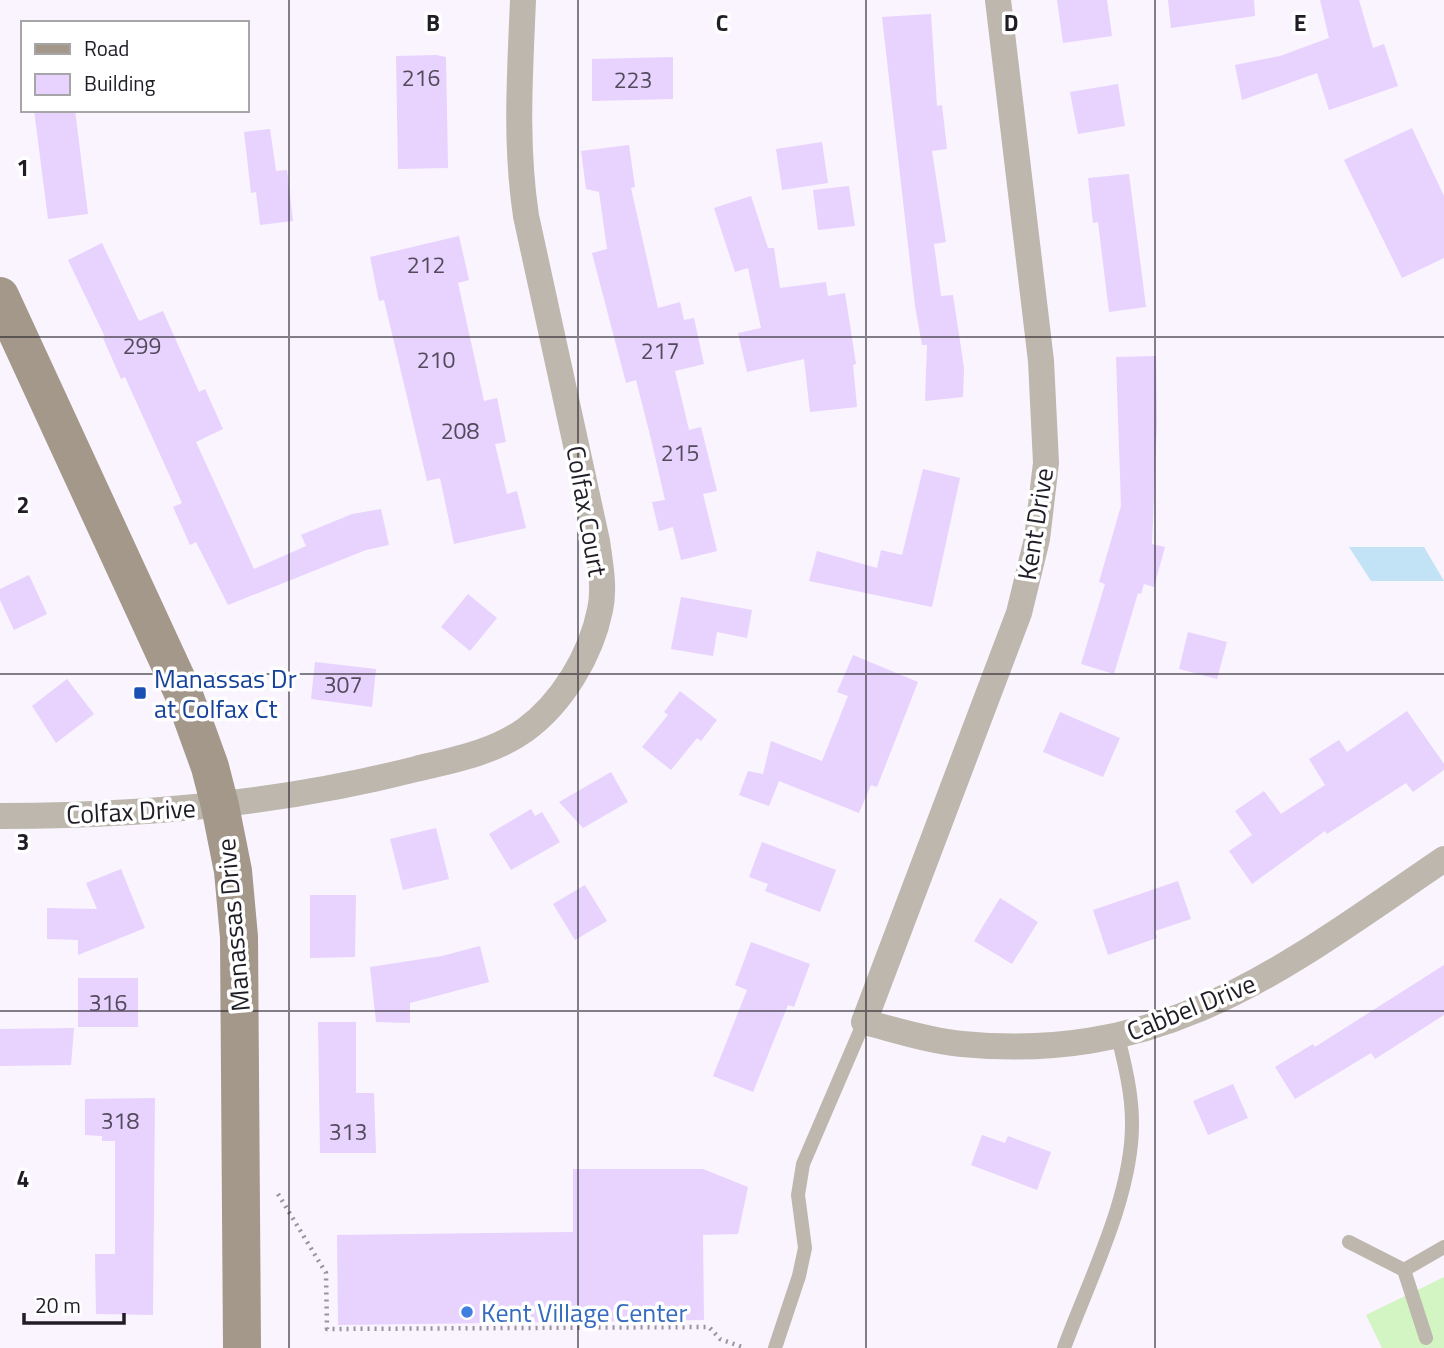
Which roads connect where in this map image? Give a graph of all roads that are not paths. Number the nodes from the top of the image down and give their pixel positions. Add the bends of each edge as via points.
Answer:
1 (523, 0) edge
2 (998, 0) edge
3 (0, 296) edge
4 (220, 806) junction
5 (0, 816) edge
6 (1444, 859) edge
7 (864, 1022) junction
8 (1118, 1037) junction
9 (1349, 1242) dead end
10 (1444, 1247) edge
11 (1404, 1270) junction
12 (1426, 1338) dead end
13 (242, 1348) edge
14 (775, 1348) edge
15 (1064, 1348) edge

1 - 4 street, Colfax Court via 519,170 597,541 601,608 594,632 569,682 549,707 526,729 499,744 392,776
2 - 7 street, Kent Drive via 1041,361 1046,463 1037,539 1019,613
3 - 4 main road, Manassas Drive via 184,695
4 - 5 street, Colfax Drive
4 - 13 main road, Manassas Drive via 233,871 239,937
6 - 8 street, Cabbel Drive via 1288,965 1220,1001
7 - 8 street, Cabbel Drive via 962,1044 1026,1047
7 - 14 lane via 803,1164 798,1195 805,1248
8 - 15 lane via 1132,1123 1126,1181
9 - 11 lane
10 - 11 lane
11 - 12 lane

